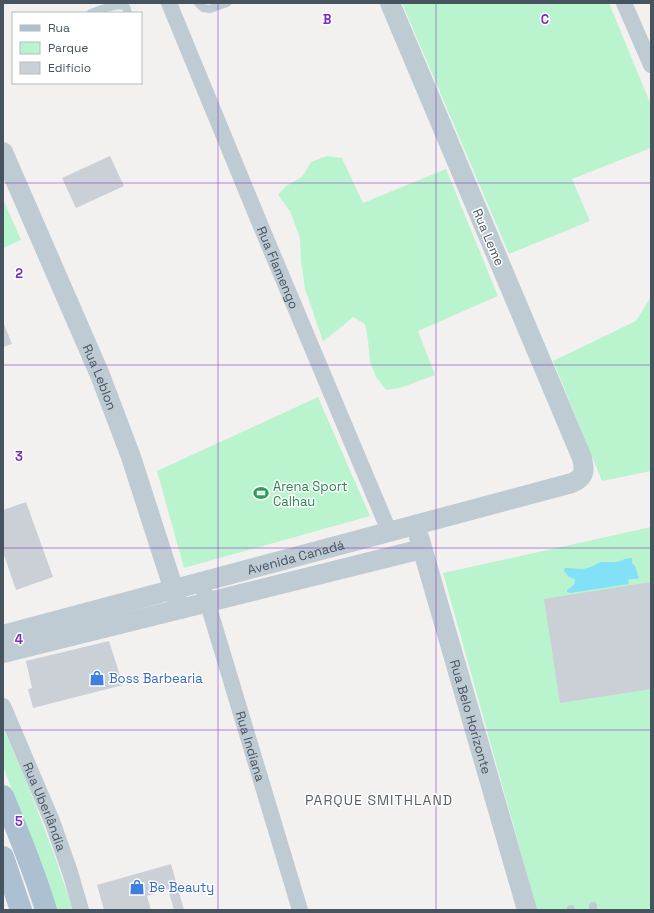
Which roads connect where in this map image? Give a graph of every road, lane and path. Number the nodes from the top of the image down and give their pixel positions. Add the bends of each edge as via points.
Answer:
1 (169, 3) edge
2 (198, 3) edge
3 (227, 3) edge
4 (390, 3) edge
5 (624, 3) edge
6 (108, 5) edge
7 (92, 12) edge
8 (128, 12) edge
9 (651, 65) edge
10 (3, 152) edge
11 (584, 473) joint
12 (416, 524) junction
13 (389, 531) junction
14 (422, 549) junction
15 (201, 582) junction
16 (174, 589) junction
17 (208, 602) junction
18 (180, 609) junction
19 (3, 635) edge
20 (3, 653) edge
21 (3, 706) edge
22 (3, 796) edge
23 (3, 857) edge
24 (21, 910) edge
25 (46, 910) edge
26 (81, 910) edge
27 (300, 910) edge
28 (526, 910) edge

1 - 13 street, Rua Flamengo
2 - 3 lane via 203,8 210,9
4 - 11 street, Rua Leme via 582,458
5 - 9 street
6 - 7 lane
6 - 8 lane via 124,6
10 - 16 street, Rua Leblon via 100,375 131,457
11 - 12 street, Avenida Canadá via 572,483
12 - 13 street, Avenida Canadá
12 - 14 street, Rua Belo Horizonte
13 - 15 street, Avenida Canadá
14 - 17 street, Avenida Canadá
14 - 28 street, Rua Belo Horizonte
15 - 16 street, Avenida Canadá
15 - 17 street, Rua Indiana
16 - 18 street, Rua Leblon
16 - 19 street, Avenida Canadá
17 - 18 street, Avenida Canadá
17 - 27 street, Rua Indiana
18 - 20 street, Avenida Canadá
21 - 26 street, Rua Uberlândia via 52,821
22 - 25 main road
23 - 24 main road

